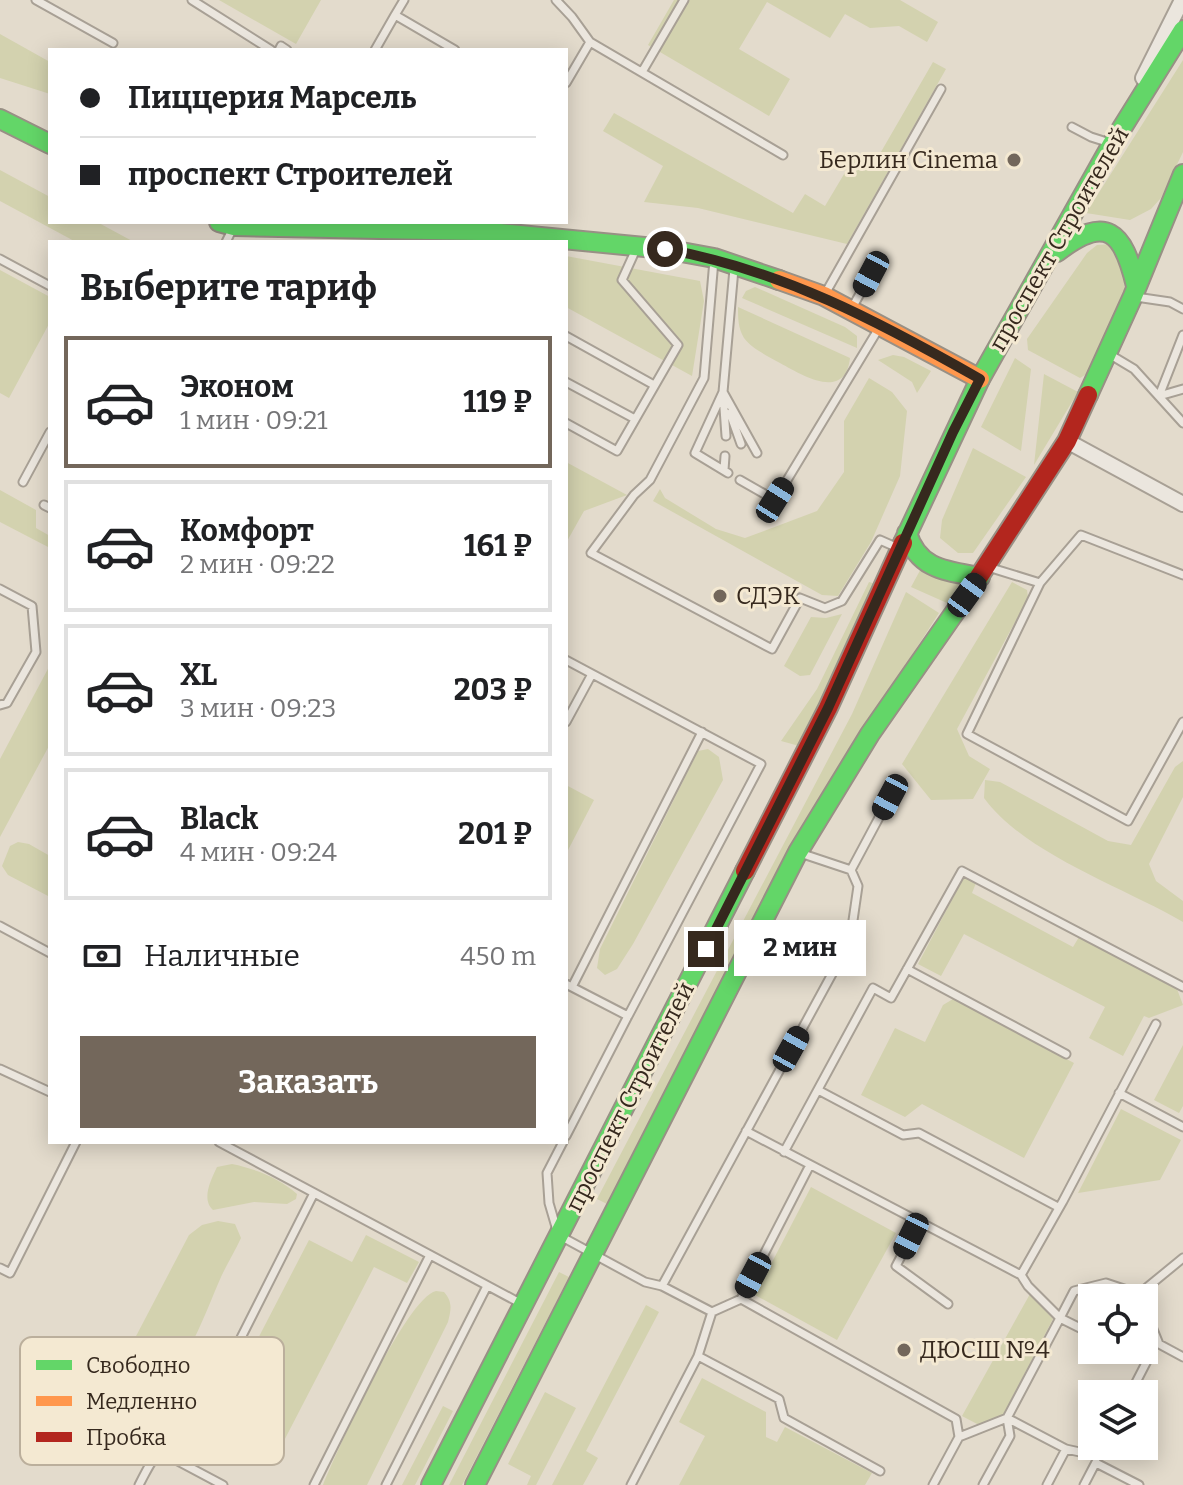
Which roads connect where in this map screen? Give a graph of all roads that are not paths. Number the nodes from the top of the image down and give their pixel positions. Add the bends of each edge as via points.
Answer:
1 (36, 0) edge
2 (192, 0) edge
3 (404, 0) edge
4 (556, 0) edge
5 (684, 0) edge
6 (1181, 1) edge
7 (395, 15) junction
8 (1183, 30) edge
9 (590, 42) junction
10 (113, 43) dead end
11 (268, 48) edge
12 (376, 48) edge
13 (452, 48) edge
14 (642, 72) junction
15 (568, 80) edge
16 (941, 89) dead end
17 (0, 119) edge
18 (1072, 127) dead end
19 (48, 143) edge
20 (1112, 144) junction
21 (783, 155) dead end
22 (1183, 174) edge
23 (483, 227) edge
24 (226, 230) edge
25 (458, 236) edge
26 (528, 238) edge
27 (559, 240) edge
28 (568, 241) edge
29 (637, 245) junction
30 (714, 258) junction
31 (0, 259) edge
32 (734, 263) junction
33 (1045, 263) junction
34 (871, 274) dead end
35 (48, 285) edge
36 (1134, 291) junction
37 (824, 296) junction
38 (1183, 309) edge
39 (851, 310) junction
40 (881, 325) junction
41 (1183, 335) edge
42 (568, 337) edge
43 (1107, 353) junction
44 (980, 379) junction
45 (568, 383) edge
46 (654, 385) junction
47 (1183, 389) edge
48 (723, 392) junction
49 (1159, 396) junction
50 (635, 419) junction
51 (1183, 423) edge
52 (568, 424) edge
53 (48, 436) edge
54 (726, 436) dead end
55 (1067, 441) junction
56 (741, 444) dead end
57 (757, 453) dead end
58 (725, 456) dead end
59 (754, 474) dead end
60 (740, 480) dead end
61 (23, 482) dead end
62 (752, 487) junction
63 (1183, 504) edge
64 (904, 541) junction
65 (983, 572) junction
66 (1183, 575) edge
67 (1040, 583) junction
68 (0, 589) edge
69 (568, 661) edge
70 (592, 674) junction
71 (0, 705) edge
72 (568, 718) edge
73 (1183, 722) edge
74 (702, 732) junction
75 (890, 797) dead end
76 (798, 852) junction
77 (851, 870) junction
78 (0, 926) edge
79 (48, 952) edge
80 (907, 969) junction
81 (569, 986) edge
82 (1183, 987) edge
83 (628, 1016) junction
84 (1156, 1024) dead end
85 (1066, 1054) dead end
86 (0, 1069) edge
87 (818, 1090) junction
88 (48, 1091) edge
89 (1119, 1093) junction
90 (1183, 1127) edge
91 (746, 1131) junction
92 (568, 1132) edge
93 (75, 1144) edge
94 (222, 1144) edge
95 (562, 1144) edge
96 (784, 1152) junction
97 (810, 1165) junction
98 (314, 1193) junction
99 (1058, 1207) junction
100 (919, 1222) junction
101 (558, 1235) junction
102 (592, 1253) junction
103 (430, 1255) junction
104 (1183, 1258) edge
105 (0, 1268) edge
106 (1021, 1275) junction
107 (1154, 1284) edge
108 (487, 1286) junction
109 (662, 1286) junction
110 (1078, 1290) edge
111 (741, 1299) junction
112 (522, 1304) junction
113 (948, 1304) dead end
114 (712, 1312) junction
115 (1060, 1318) junction
116 (1078, 1327) edge
117 (241, 1337) edge
118 (1158, 1342) edge
119 (698, 1356) junction
120 (1183, 1357) edge
121 (1007, 1418) junction
122 (959, 1437) junction
123 (1066, 1449) junction
124 (1078, 1453) edge
125 (1097, 1460) joint
126 (149, 1465) edge
127 (185, 1465) edge
128 (880, 1471) dead end
129 (139, 1485) edge
130 (223, 1485) edge
131 (314, 1485) edge
132 (386, 1485) edge
133 (431, 1485) edge
134 (475, 1485) edge
135 (631, 1485) edge
136 (933, 1485) edge
137 (983, 1485) edge
138 (1047, 1485) edge
139 (1084, 1485) edge
140 (1139, 1485) edge

1 - 10 lane
2 - 11 lane
3 - 7 lane
4 - 9 lane
5 - 14 lane
6 - 20 street
7 - 12 lane
7 - 13 lane
8 - 20 main road, проспект Строителей
9 - 14 lane
9 - 15 lane
14 - 21 lane
16 - 37 lane
17 - 19 main road
18 - 20 lane
20 - 33 main road, проспект Строителей
22 - 36 main road, проспект Строителей
23 - 25 main road
23 - 26 main road
24 - 25 main road
26 - 27 main road
28 - 29 main road
29 - 30 main road
29 - 46 lane via 622,280 678,345
30 - 32 main road
30 - 64 lane via 704,378 650,480 591,553 772,649 800,598 825,608 842,601 880,540
31 - 35 lane
32 - 37 main road
32 - 48 lane
33 - 36 main road via 1074,237 1096,229 1109,231 1131,259
33 - 44 main road, проспект Строителей
34 - 39 lane
36 - 38 lane
36 - 43 main road, проспект Строителей
37 - 39 main road
39 - 40 main road
40 - 44 main road
40 - 62 lane via 775,500
41 - 49 lane
42 - 46 lane
43 - 49 lane via 1134,369
43 - 55 main road, проспект Строителей
44 - 64 main road, проспект Строителей
45 - 50 lane
46 - 50 lane
47 - 49 lane
48 - 54 lane
48 - 56 lane
48 - 57 lane
48 - 58 lane via 695,453 726,471
49 - 51 lane
50 - 52 lane via 617,451
53 - 61 lane
55 - 63 street
55 - 65 main road, проспект Строителей
59 - 62 lane
60 - 62 lane
64 - 65 main road via 934,565 954,573
64 - 101 main road, проспект Строителей via 828,708
65 - 67 lane
65 - 76 main road, проспект Строителей via 870,734
66 - 67 lane via 1081,535
67 - 73 lane via 967,734 1128,821
68 - 71 lane via 32,606 36,652 7,703
69 - 70 lane
70 - 72 lane
70 - 74 lane
74 - 81 lane
74 - 83 lane via 761,764
75 - 77 lane
76 - 77 lane
76 - 102 main road, проспект Строителей
77 - 91 lane via 858,886 850,941
78 - 79 lane
80 - 82 lane via 962,871
80 - 85 lane
80 - 87 lane via 891,998 873,988
81 - 83 lane
83 - 92 lane
84 - 89 lane
86 - 88 lane
87 - 96 lane
87 - 99 lane via 903,1135 919,1133
89 - 90 lane
89 - 99 lane
91 - 96 lane
91 - 109 lane
93 - 105 lane via 10,1273
94 - 98 lane
95 - 101 lane via 547,1173
96 - 97 lane
97 - 100 lane
97 - 111 lane
98 - 103 lane
98 - 117 lane
99 - 106 lane
100 - 106 lane
100 - 113 lane via 896,1266
101 - 102 lane
101 - 112 main road, проспект Строителей
102 - 109 lane
102 - 134 main road, проспект Строителей
103 - 108 lane
103 - 131 lane
104 - 107 lane
106 - 115 lane
108 - 112 lane
108 - 132 lane
109 - 114 lane
110 - 115 lane
111 - 114 lane
111 - 122 lane via 956,1419
112 - 133 main road, проспект Строителей
114 - 119 lane
115 - 116 lane
115 - 121 lane
118 - 120 lane
119 - 128 lane via 779,1399 784,1418
119 - 135 lane
121 - 122 lane
121 - 123 lane
121 - 137 lane via 1010,1436
122 - 136 lane
123 - 124 lane
123 - 138 lane
125 - 139 lane
125 - 140 lane
126 - 129 lane
127 - 130 lane

